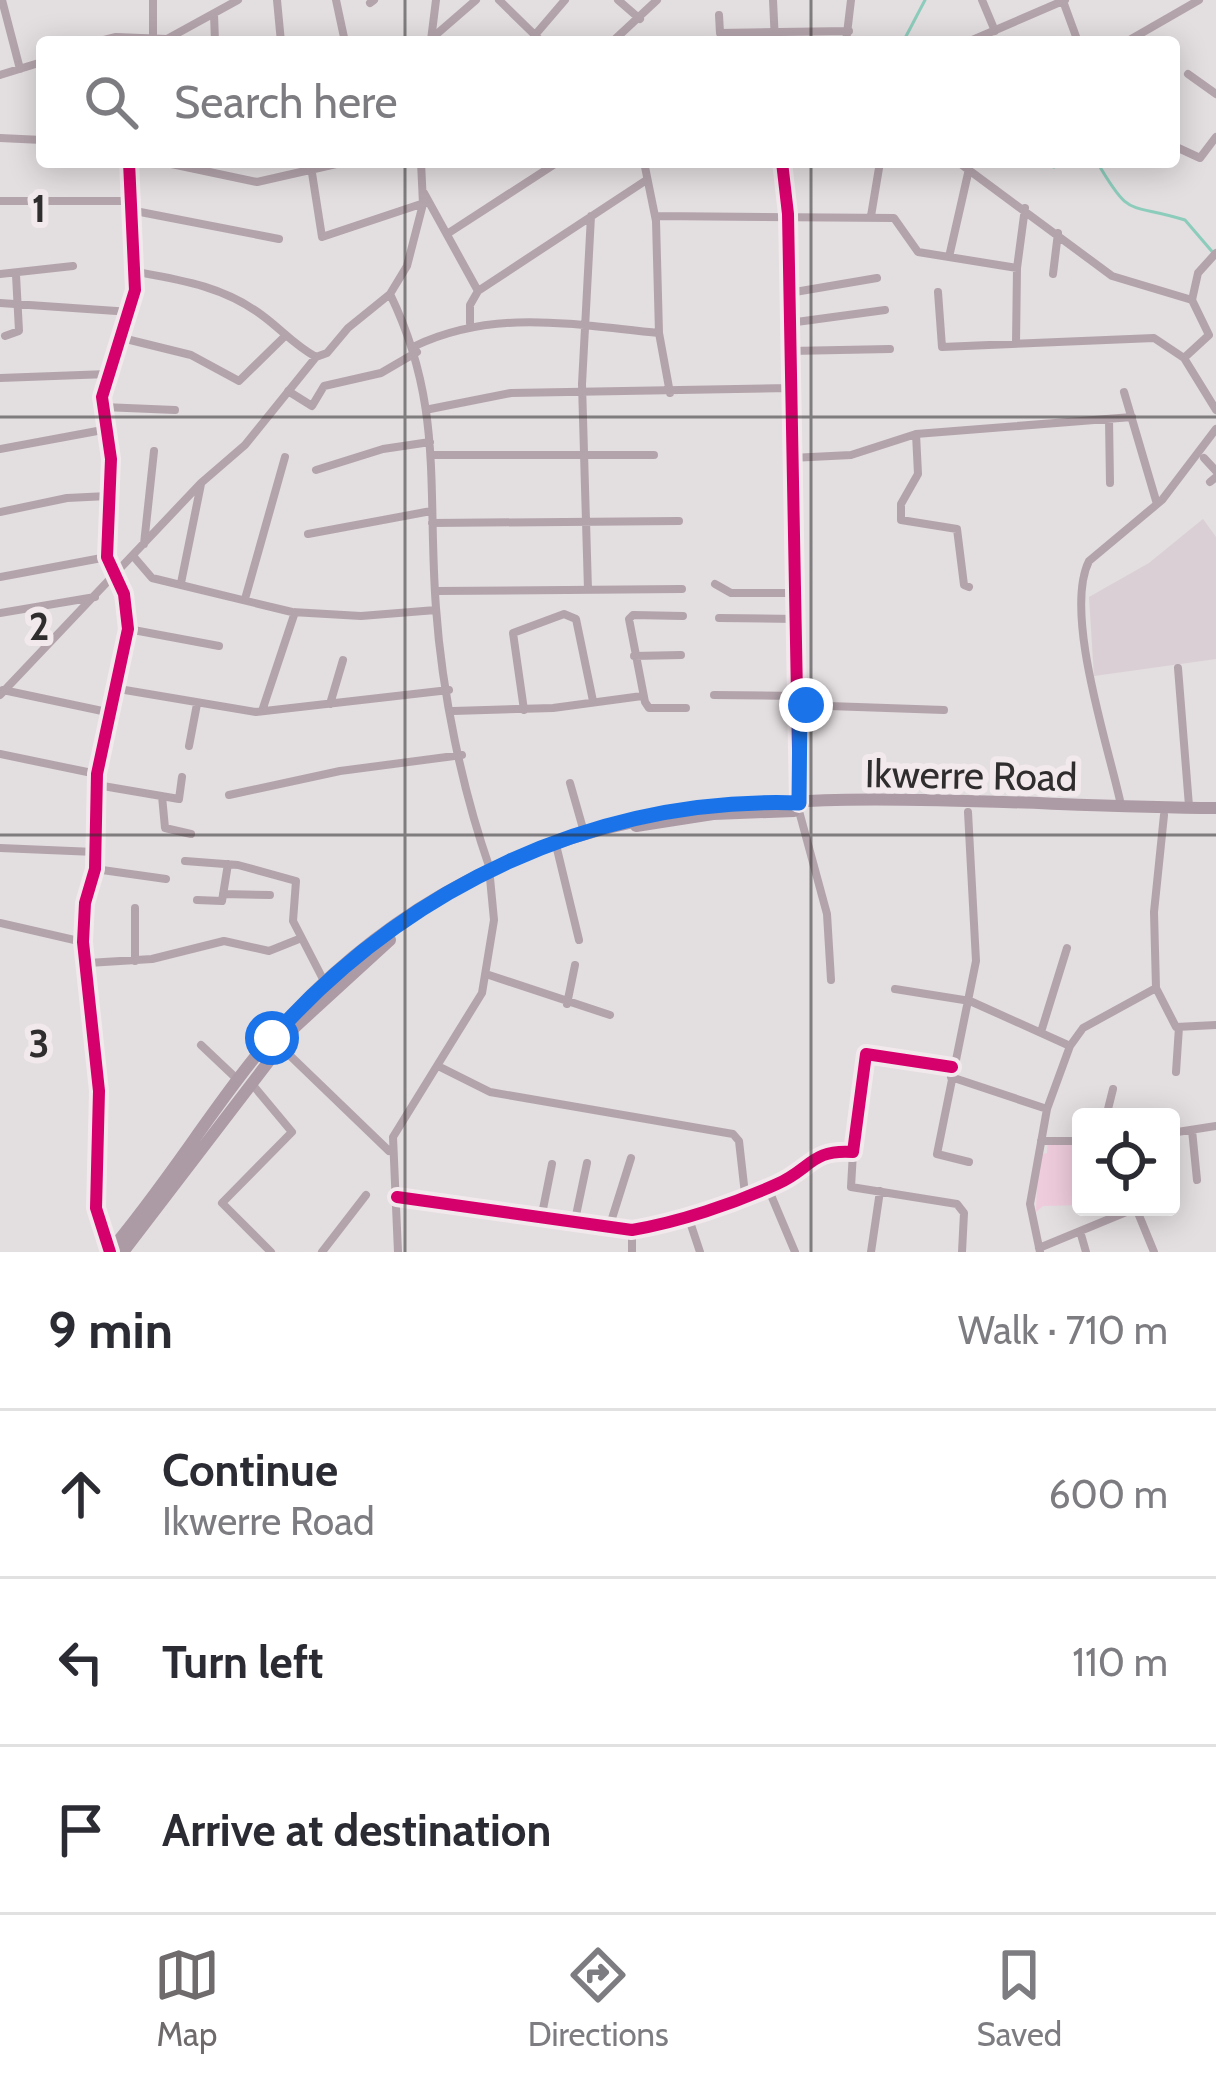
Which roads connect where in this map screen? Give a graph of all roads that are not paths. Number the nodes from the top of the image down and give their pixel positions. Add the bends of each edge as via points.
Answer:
1 (2, 0) edge
2 (153, 0) edge
3 (238, 0) edge
4 (277, 0) edge
5 (335, 0) edge
6 (436, 0) edge
7 (476, 0) edge
8 (499, 0) edge
9 (565, 0) edge
10 (618, 0) edge
11 (657, 0) edge
12 (773, 0) edge
13 (851, 0) edge
14 (982, 0) edge
15 (1064, 0) edge
16 (1199, 0) edge
17 (214, 14) junction
18 (718, 15) dead end
19 (640, 19) junction
20 (849, 31) junction
21 (995, 31) junction
22 (153, 36) edge
23 (166, 36) edge
24 (215, 36) edge
25 (280, 36) edge
26 (344, 36) edge
27 (432, 36) edge
28 (436, 36) edge
29 (536, 36) edge
30 (539, 36) edge
31 (619, 36) edge
32 (775, 36) edge
33 (848, 36) edge
34 (982, 36) edge
35 (1076, 36) edge
36 (1136, 36) edge
37 (36, 64) edge
38 (20, 69) junction
39 (1188, 74) dead end
40 (0, 75) edge
41 (1216, 94) edge
42 (1216, 137) edge
43 (0, 138) edge
44 (36, 140) edge
45 (1180, 149) edge
46 (128, 168) edge
47 (190, 168) edge
48 (327, 168) edge
49 (421, 168) edge
50 (549, 168) edge
51 (644, 168) edge
52 (783, 168) edge
53 (879, 168) edge
54 (969, 169) joint
55 (312, 173) junction
56 (645, 181) junction
57 (420, 186) junction
58 (0, 201) edge
59 (423, 204) junction
60 (130, 205) junction
61 (1025, 208) junction
62 (788, 214) junction
63 (591, 216) junction
64 (655, 216) junction
65 (871, 216) junction
66 (1058, 231) junction
67 (447, 234) junction
68 (279, 238) dead end
69 (1213, 256) edge
70 (949, 257) junction
71 (74, 266) dead end
72 (1017, 268) junction
73 (136, 272) junction
74 (0, 274) edge
75 (1053, 274) dead end
76 (16, 275) junction
77 (877, 278) dead end
78 (478, 291) junction
79 (789, 292) junction
80 (938, 292) dead end
81 (390, 294) junction
82 (1192, 300) junction
83 (0, 303) edge
84 (18, 304) junction
85 (885, 310) dead end
86 (131, 312) junction
87 (470, 323) junction
88 (789, 323) junction
89 (584, 326) junction
90 (659, 333) junction
91 (5, 336) dead end
92 (122, 338) junction
93 (284, 338) junction
94 (1016, 344) junction
95 (416, 349) junction
96 (890, 349) dead end
97 (789, 351) junction
98 (316, 357) junction
99 (1184, 358) junction
100 (108, 374) junction
101 (0, 377) edge
102 (789, 388) junction
103 (288, 391) junction
104 (1124, 392) dead end
105 (582, 393) junction
106 (670, 393) junction
107 (103, 407) junction
108 (430, 409) junction
109 (175, 410) dead end
110 (1216, 410) edge
111 (1132, 417) junction
112 (1109, 418) junction
113 (107, 429) junction
114 (1216, 429) edge
115 (916, 434) junction
116 (430, 442) junction
117 (0, 449) edge
118 (154, 451) dead end
119 (584, 454) junction
120 (431, 455) junction
121 (654, 455) dead end
122 (285, 458) dead end
123 (791, 458) junction
124 (1204, 458) dead end
125 (316, 470) dead end
126 (1214, 477) edge
127 (202, 482) junction
128 (1110, 483) dead end
129 (107, 496) junction
130 (1157, 505) junction
131 (431, 511) junction
132 (0, 512) edge
133 (679, 521) dead end
134 (585, 522) junction
135 (432, 523) junction
136 (308, 534) dead end
137 (143, 547) junction
138 (107, 557) junction
139 (134, 557) junction
140 (0, 577) edge
141 (116, 578) junction
142 (181, 583) junction
143 (715, 584) dead end
144 (969, 587) dead end
145 (682, 589) dead end
146 (588, 590) junction
147 (436, 591) junction
148 (793, 593) junction
149 (96, 597) junction
150 (245, 598) junction
151 (436, 610) junction
152 (295, 613) junction
153 (0, 614) edge
154 (683, 616) dead end
155 (719, 618) dead end
156 (798, 619) junction
157 (128, 629) junction
158 (220, 646) dead end
159 (634, 656) junction
160 (681, 656) dead end
161 (344, 660) dead end
162 (1178, 668) dead end
163 (113, 688) junction
164 (449, 690) junction
165 (1, 692) edge
166 (714, 694) dead end
167 (642, 696) junction
168 (799, 700) junction
169 (593, 701) junction
170 (197, 704) junction
171 (330, 704) junction
172 (686, 708) dead end
173 (524, 710) junction
174 (944, 710) dead end
175 (262, 711) junction
176 (453, 711) junction
177 (107, 712) junction
178 (189, 746) dead end
179 (0, 754) edge
180 (462, 754) junction
181 (182, 777) dead end
182 (97, 779) junction
183 (570, 783) dead end
184 (229, 794) dead end
185 (162, 796) junction
186 (799, 807) junction
187 (1121, 807) junction
188 (1190, 808) junction
189 (968, 812) junction
190 (1216, 812) edge
191 (1164, 815) junction
192 (584, 832) junction
193 (191, 834) dead end
194 (0, 848) edge
195 (557, 849) junction
196 (95, 852) junction
197 (185, 861) dead end
198 (228, 864) junction
199 (95, 869) junction
200 (490, 873) junction
201 (166, 880) dead end
202 (223, 894) junction
203 (270, 895) dead end
204 (197, 900) dead end
205 (136, 908) dead end
206 (0, 923) edge
207 (299, 939) junction
208 (579, 940) dead end
209 (83, 942) junction
210 (1067, 948) dead end
211 (135, 961) junction
212 (88, 963) junction
213 (575, 965) dead end
214 (489, 975) junction
215 (831, 980) dead end
216 (326, 982) junction
217 (1156, 988) junction
218 (896, 989) dead end
219 (970, 1001) junction
220 (567, 1004) junction
221 (610, 1015) dead end
222 (1216, 1025) edge
223 (1179, 1027) junction
224 (1041, 1032) junction
225 (201, 1045) dead end
226 (279, 1045) junction
227 (1070, 1046) junction
228 (438, 1066) junction
229 (952, 1072) junction
230 (1176, 1072) dead end
231 (245, 1082) junction
232 (1113, 1089) dead end
233 (1108, 1108) edge
234 (1047, 1109) junction
235 (1216, 1126) edge
236 (1192, 1130) junction
237 (1180, 1131) edge
238 (1041, 1141) junction
239 (1072, 1141) edge
240 (390, 1152) junction
241 (853, 1152) junction
242 (632, 1158) dead end
243 (969, 1162) dead end
244 (587, 1163) dead end
245 (552, 1164) dead end
246 (1197, 1180) dead end
247 (769, 1188) junction
248 (880, 1191) junction
249 (746, 1194) junction
250 (366, 1196) dead end
251 (397, 1197) junction
252 (542, 1214) junction
253 (688, 1216) junction
254 (575, 1220) junction
255 (609, 1228) junction
256 (632, 1230) junction
257 (1080, 1231) junction
258 (1040, 1250) edge
259 (110, 1252) edge
260 (123, 1252) edge
261 (271, 1252) edge
262 (322, 1252) edge
263 (398, 1252) edge
264 (632, 1252) edge
265 (700, 1252) edge
266 (795, 1252) edge
267 (871, 1252) edge
268 (962, 1252) edge
269 (1086, 1252) edge
270 (1154, 1252) edge

1 - 38 street
2 - 22 street
3 - 17 street
4 - 25 street
5 - 26 street
6 - 27 street
7 - 28 street
8 - 29 street
9 - 30 street
10 - 19 street
11 - 19 street
12 - 32 street
13 - 20 street
14 - 21 street
15 - 21 street
15 - 35 street
16 - 36 street
17 - 23 street
17 - 24 street
18 - 32 street via 720,33
19 - 31 street
20 - 32 street
20 - 33 street
21 - 34 street
37 - 38 street
38 - 40 street
39 - 41 street
42 - 45 street via 1200,158
43 - 44 street
46 - 60 street
47 - 55 street via 257,182
48 - 55 street
49 - 57 street
50 - 67 street
51 - 56 street
52 - 62 street
53 - 65 street
54 - 61 street
54 - 70 street
55 - 59 street via 322,237
56 - 63 street
56 - 64 street
57 - 59 street
57 - 67 street
58 - 60 street
59 - 81 street
60 - 68 street
60 - 73 street
61 - 66 street
61 - 72 street
62 - 64 street
62 - 65 street
62 - 79 street
63 - 78 street
63 - 89 street
64 - 90 street
65 - 70 street via 900,220 918,252
66 - 75 street
66 - 82 street via 1112,275
67 - 78 street
69 - 82 street
70 - 72 street
71 - 76 street
72 - 94 street
73 - 86 street
73 - 93 street via 211,286 261,314
74 - 76 street
76 - 84 street
77 - 79 street
78 - 87 street
79 - 88 street
80 - 94 street via 942,347
81 - 95 street
81 - 98 street
82 - 99 street via 1209,335
83 - 84 street
84 - 86 street
84 - 91 street via 19,331
85 - 88 street
86 - 92 street
87 - 89 street
87 - 95 street
88 - 97 street
89 - 90 street
89 - 105 street
90 - 106 street
92 - 93 street via 191,355 238,381
92 - 100 street
93 - 98 street
94 - 99 street via 1154,338
95 - 103 street via 381,373 324,386 312,406
95 - 108 street
96 - 97 street
97 - 102 street
98 - 103 street
99 - 110 street
100 - 101 street
100 - 107 street
102 - 106 street
102 - 123 street
103 - 127 street via 245,446
104 - 111 street
105 - 106 street
105 - 108 street via 511,393
105 - 119 street
107 - 109 street
107 - 113 street
108 - 116 street
111 - 112 street
111 - 130 street
112 - 115 street
112 - 128 street
113 - 117 street
113 - 129 street
114 - 130 street
115 - 123 street via 851,455
115 - 144 street via 918,474 901,520 957,529
116 - 120 street
116 - 125 street
118 - 137 street
119 - 120 street
119 - 121 street
119 - 134 street
120 - 131 street
122 - 150 street
123 - 148 street
124 - 126 street
127 - 137 street
127 - 142 street
129 - 132 street
129 - 138 street
130 - 187 street via 1083,572 1084,639
131 - 135 street
131 - 136 street
133 - 134 street
134 - 135 street
134 - 146 street
135 - 147 street
137 - 139 street
138 - 140 street
138 - 141 street
139 - 141 street
139 - 142 street via 147,575
141 - 149 street
141 - 157 street
142 - 150 street
143 - 148 street via 731,593
145 - 146 street
146 - 147 street
147 - 151 street
148 - 156 street
149 - 153 street
149 - 165 street
150 - 152 street
151 - 152 street
151 - 164 street
152 - 175 street
154 - 159 street via 630,616
155 - 156 street
156 - 168 street
157 - 158 street
157 - 163 street
159 - 160 street
159 - 167 street
161 - 171 street
162 - 188 street
163 - 170 street
163 - 177 street
164 - 171 street
164 - 176 street
165 - 177 street
166 - 168 street
167 - 169 street
167 - 172 street via 650,708
168 - 174 street
168 - 186 street
169 - 173 street
169 - 173 street via 576,619 564,614 513,633
170 - 175 street
170 - 178 street
171 - 175 street
173 - 176 street
176 - 180 street
177 - 182 street
179 - 182 street
180 - 184 street
180 - 200 street
181 - 185 street via 179,799
182 - 185 street
182 - 196 street
183 - 192 street
185 - 193 street via 165,828
186 - 187 main road, Ikwerre Road
186 - 189 main road
186 - 192 main road, Ikwerre Road via 710,805
186 - 195 main road via 667,820
186 - 215 street via 826,914
187 - 188 main road, Ikwerre Road
188 - 190 main road, Ikwerre Road
189 - 191 main road
189 - 219 street via 976,928
190 - 191 main road
191 - 217 street
192 - 200 main road, Ikwerre Road
194 - 196 street
195 - 200 main road
195 - 208 street
196 - 199 street
197 - 198 street
198 - 202 street
198 - 207 street via 296,881
199 - 201 street
199 - 209 street
200 - 214 street
200 - 216 main road, Ikwerre Road via 416,912
200 - 226 main road via 387,942
202 - 203 street
202 - 204 street via 222,902
205 - 211 street
206 - 209 street
207 - 211 street via 260,951 224,941
207 - 216 street
209 - 212 street
210 - 224 street
211 - 212 street
212 - 259 street via 99,1091 96,1208
213 - 220 street
214 - 220 street
214 - 228 street
216 - 231 main road, Ikwerre Road
217 - 223 street
217 - 227 street via 1084,1028
218 - 219 street
219 - 224 street
219 - 229 street
220 - 221 street
222 - 223 street
223 - 230 street
224 - 227 street
225 - 231 street
226 - 231 main road
226 - 240 street
227 - 234 street
228 - 240 street
228 - 249 street via 490,1092 733,1134
229 - 234 street
229 - 241 street via 866,1054
229 - 243 street via 937,1154
231 - 259 main road, Ikwerre Road
231 - 260 main road
231 - 261 street via 292,1132 222,1203
232 - 233 street
234 - 238 street
235 - 236 street
236 - 237 street
236 - 246 street
238 - 239 street
238 - 258 street via 1030,1204
240 - 251 street
241 - 247 street via 823,1152
241 - 248 street via 848,1185
242 - 255 street
244 - 254 street
245 - 252 street
247 - 249 street
247 - 266 street
248 - 267 street
248 - 268 street via 957,1204 964,1213
249 - 253 street
250 - 262 street
251 - 252 street
251 - 263 street
252 - 254 street
253 - 256 street
253 - 265 street
254 - 255 street
255 - 256 street
256 - 264 street
257 - 258 street
257 - 269 street
257 - 270 street via 1136,1208

